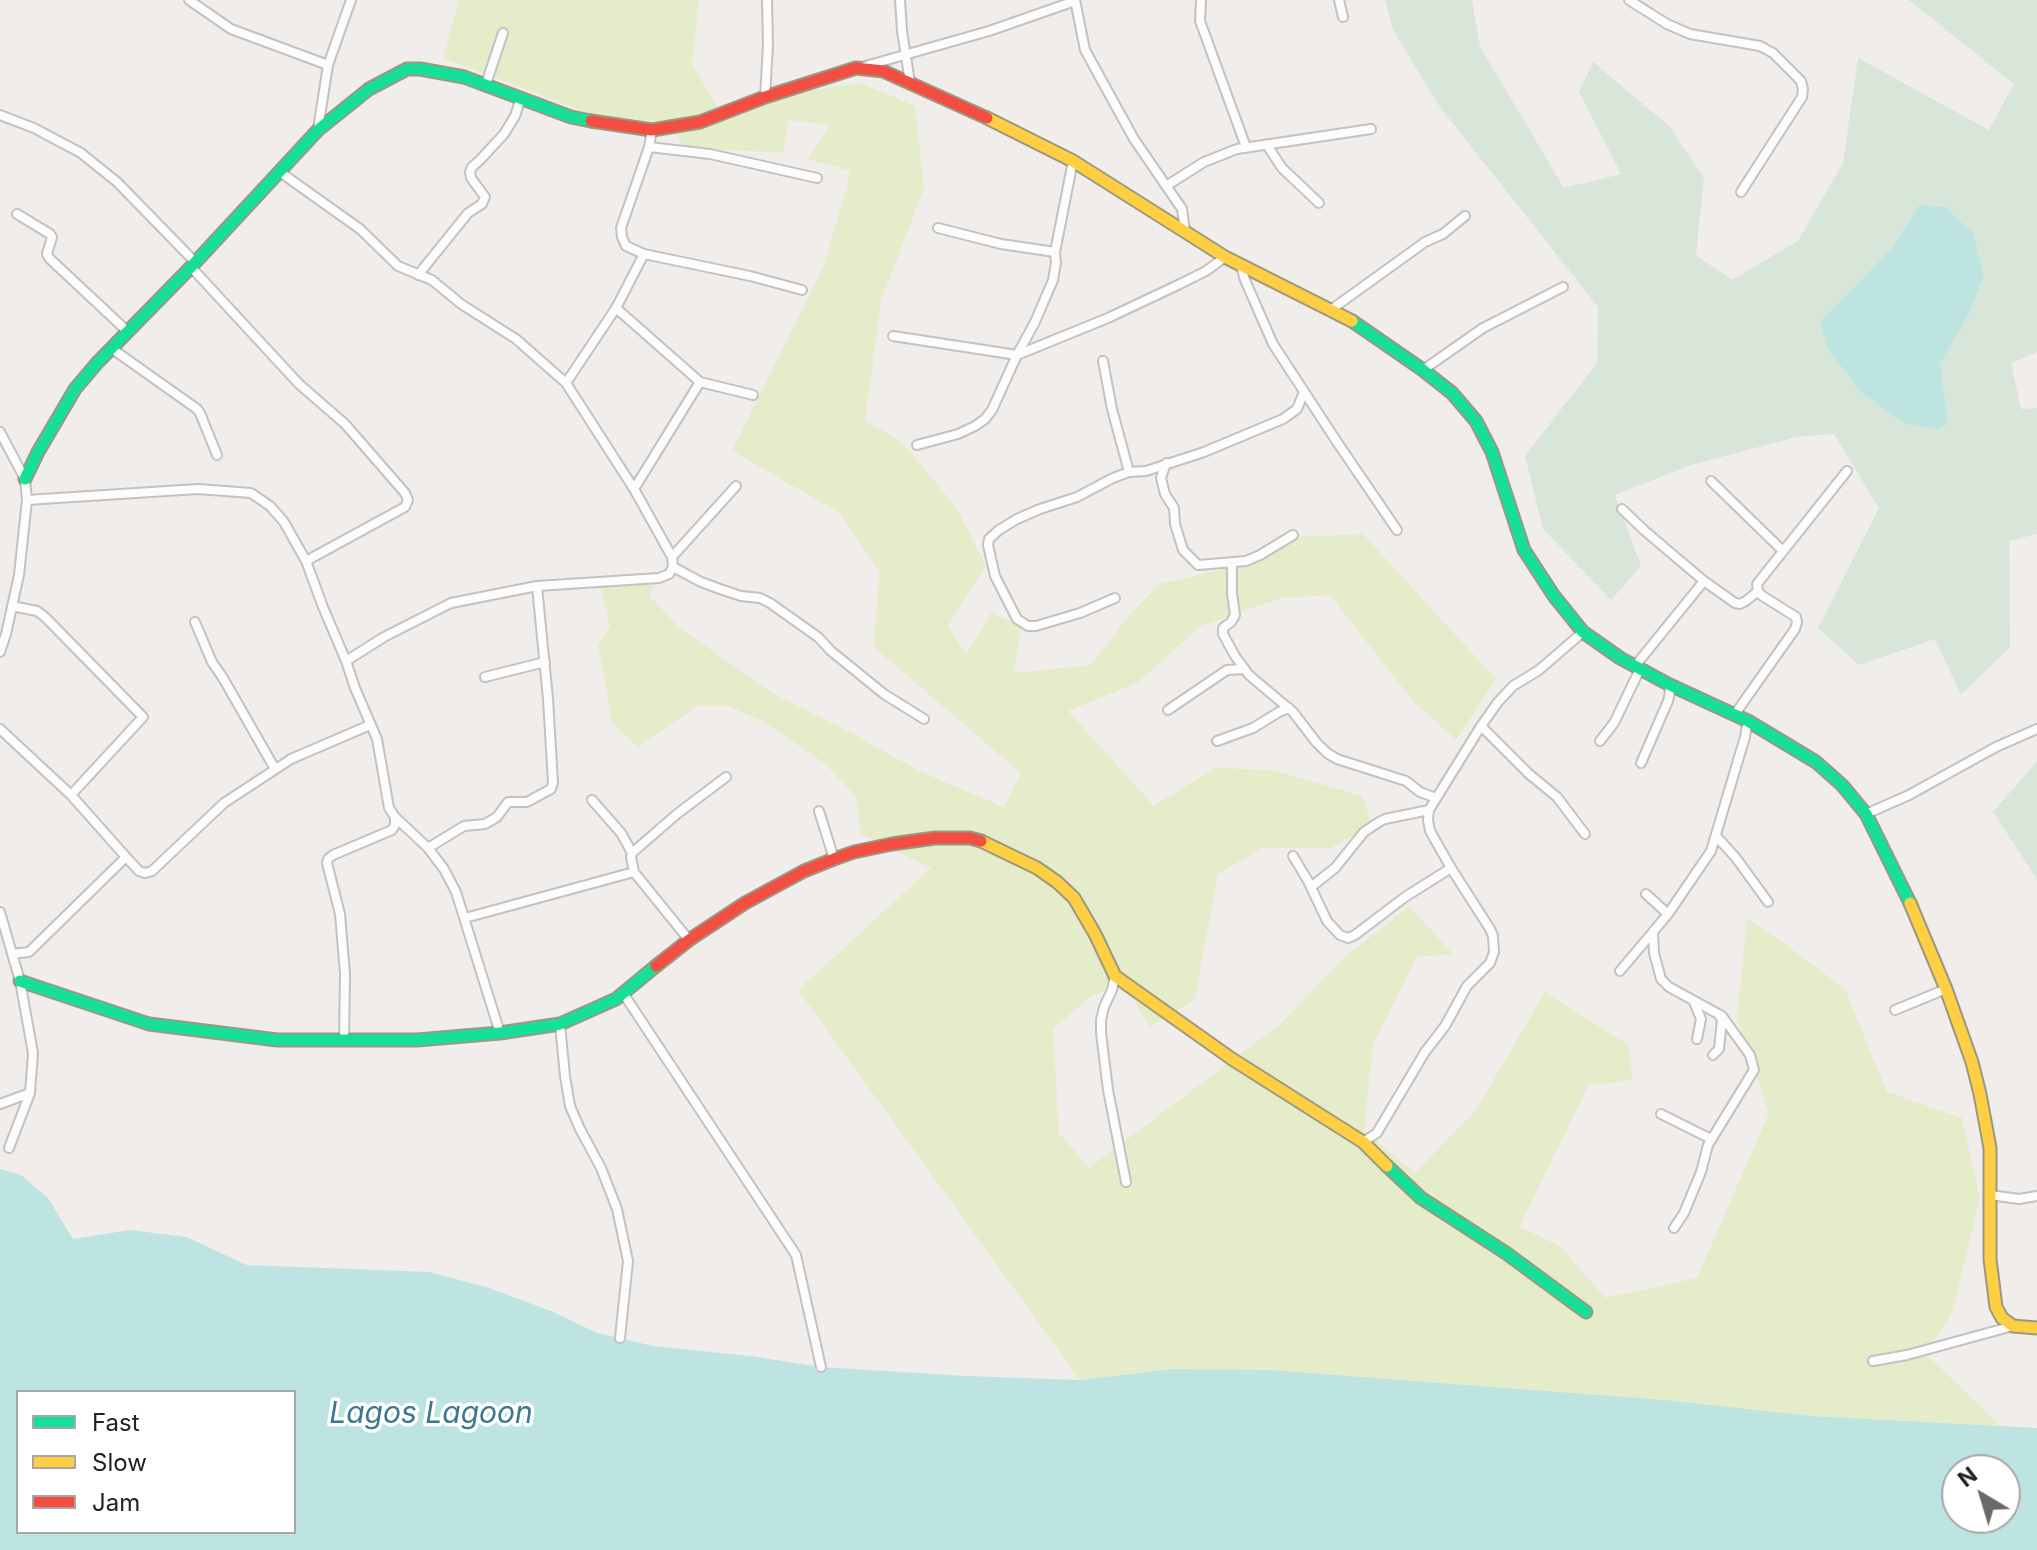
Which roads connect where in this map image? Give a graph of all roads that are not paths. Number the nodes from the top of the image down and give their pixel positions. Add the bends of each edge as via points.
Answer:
1 (189, 0) edge
2 (351, 0) edge
3 (767, 0) edge
4 (900, 0) edge
5 (1201, 0) edge
6 (1339, 0) edge
7 (1629, 0) edge
8 (1075, 1) edge
9 (200, 3) edge
10 (1343, 17) dead end
11 (503, 33) dead end
12 (907, 55) junction
13 (328, 65) junction
14 (856, 68) junction
15 (910, 82) junction
16 (486, 84) junction
17 (765, 97) junction
18 (521, 98) junction
19 (0, 115) edge
20 (1371, 129) dead end
21 (318, 130) junction
22 (652, 130) junction
23 (1267, 145) junction
24 (649, 147) junction
25 (1246, 147) junction
26 (1073, 161) junction
27 (280, 172) junction
28 (817, 178) dead end
29 (1166, 186) junction
30 (1741, 192) dead end
31 (1319, 203) dead end
32 (17, 214) dead end
33 (1465, 216) dead end
34 (938, 228) dead end
35 (1185, 231) junction
36 (1055, 252) junction
37 (644, 254) junction
38 (1225, 257) junction
39 (193, 264) junction
40 (1241, 266) junction
41 (418, 275) junction
42 (1563, 287) dead end
43 (802, 290) dead end
44 (616, 308) junction
45 (1332, 309) junction
46 (127, 331) junction
47 (893, 336) dead end
48 (111, 348) junction
49 (1017, 355) junction
50 (1103, 361) dead end
51 (1423, 370) junction
52 (700, 382) junction
53 (566, 383) junction
54 (1304, 392) junction
55 (753, 395) dead end
56 (0, 432) edge
57 (917, 445) dead end
58 (217, 455) dead end
59 (1166, 463) junction
60 (1847, 471) dead end
61 (1129, 472) junction
62 (25, 479) junction
63 (1711, 481) dead end
64 (736, 486) dead end
65 (634, 489) junction
66 (27, 500) junction
67 (1622, 509) dead end
68 (1397, 530) dead end
69 (1293, 535) dead end
70 (1783, 551) junction
71 (306, 561) junction
72 (672, 562) junction
73 (1232, 564) junction
74 (1704, 581) junction
75 (537, 586) junction
76 (1758, 591) junction
77 (1115, 598) dead end
78 (12, 606) junction
79 (195, 622) dead end
80 (1583, 632) junction
81 (0, 652) edge
82 (346, 661) junction
83 (545, 662) junction
84 (1637, 667) junction
85 (1244, 669) junction
86 (485, 677) dead end
87 (1668, 684) junction
88 (1289, 708) junction
89 (1168, 710) dead end
90 (1735, 714) junction
91 (924, 719) dead end
92 (1748, 721) junction
93 (370, 725) junction
94 (1481, 726) junction
95 (0, 729) edge
96 (2037, 729) edge
97 (1217, 741) dead end
98 (1600, 741) dead end
99 (1641, 763) dead end
100 (275, 769) junction
101 (726, 777) dead end
102 (71, 795) junction
103 (1436, 798) junction
104 (592, 800) dead end
105 (1429, 810) junction
106 (819, 811) dead end
107 (1866, 814) junction
108 (395, 817) junction
109 (1585, 834) dead end
110 (1717, 837) junction
111 (428, 848) junction
112 (632, 853) junction
113 (1293, 856) dead end
114 (126, 857) junction
115 (834, 859) junction
116 (1451, 868) junction
117 (634, 872) junction
118 (1311, 887) junction
119 (1646, 894) dead end
120 (1768, 902) dead end
121 (0, 912) edge
122 (1668, 914) junction
123 (465, 918) junction
124 (1653, 932) junction
125 (689, 940) junction
126 (12, 954) junction
127 (1620, 971) dead end
128 (1115, 976) junction
129 (20, 981) junction
130 (1946, 989) junction
131 (623, 993) junction
132 (1694, 1001) junction
133 (1895, 1010) dead end
134 (1718, 1014) junction
135 (560, 1024) junction
136 (500, 1033) junction
137 (1697, 1039) dead end
138 (344, 1040) junction
139 (1713, 1055) dead end
140 (30, 1093) junction
141 (0, 1104) edge
142 (1661, 1114) dead end
143 (1711, 1139) junction
144 (1363, 1142) junction
145 (9, 1148) dead end
146 (1126, 1182) dead end
147 (1990, 1195) junction
148 (2037, 1196) edge
149 (1674, 1228) dead end
150 (1586, 1312) dead end
151 (2013, 1326) junction
152 (2037, 1328) edge
153 (620, 1338) dead end
154 (1873, 1361) dead end
155 (821, 1367) dead end

1 - 9 street
2 - 13 street
3 - 17 street
4 - 12 street
5 - 25 street via 1200,21
6 - 10 street
7 - 30 street via 1690,34 1760,46 1801,81 1802,97
8 - 12 street
8 - 29 street via 1085,50
9 - 13 street via 231,29
11 - 16 street
12 - 14 street
12 - 15 street
13 - 21 street
14 - 15 street
14 - 17 street
15 - 26 street
16 - 18 street
16 - 21 street via 407,69 369,89
17 - 22 street via 700,122
18 - 22 street via 571,117
18 - 41 street via 504,134 470,172 485,197 482,204 468,213
19 - 39 street via 81,153 117,182
20 - 23 street
21 - 27 street
22 - 24 street
23 - 25 street
23 - 31 street via 1282,168
24 - 28 street via 710,154
24 - 37 street via 621,228 626,246
25 - 29 street via 1204,162
26 - 35 street
26 - 36 street
27 - 39 street
27 - 41 street via 360,229 398,266
29 - 35 street via 1182,209
32 - 46 street via 50,234 49,258
33 - 45 street
34 - 36 street
35 - 38 street
36 - 49 street via 1053,280
37 - 43 street
37 - 44 street
38 - 40 street
38 - 49 street via 1108,318
39 - 46 street
39 - 71 street via 299,384 363,443 408,500 405,507
40 - 45 street
40 - 54 street via 1273,344
41 - 53 street via 516,339
42 - 51 street via 1483,328
44 - 52 street
44 - 53 street
45 - 51 street
46 - 48 street
47 - 49 street
48 - 58 street via 197,409
48 - 62 street via 75,389
49 - 57 street via 985,419 958,434
50 - 61 street
51 - 80 street via 1476,421 1492,452 1524,550
52 - 55 street
52 - 65 street
53 - 65 street
54 - 59 street via 1297,409 1283,419
54 - 68 street
56 - 62 street
59 - 61 street
59 - 73 street via 1161,478 1183,550 1198,565
60 - 70 street
61 - 77 street via 1017,519 993,534 988,545 995,576 1017,619 1028,626
62 - 66 street
63 - 70 street
64 - 72 street
65 - 72 street
66 - 71 street via 198,489 251,493 284,522
66 - 78 street
67 - 74 street
69 - 73 street via 1253,559
70 - 76 street via 1757,584
71 - 82 street
72 - 75 street via 669,574 659,578
72 - 91 street via 701,582 770,603 884,694
73 - 85 street via 1235,615 1223,634
74 - 76 street via 1740,604
74 - 84 street
75 - 82 street via 451,603
75 - 83 street
76 - 90 street via 1797,622
78 - 81 street
78 - 102 street via 45,617 143,717
79 - 100 street via 212,662
80 - 84 street
80 - 94 street via 1513,686
82 - 93 street
83 - 86 street
83 - 111 street via 551,789 527,802 508,802 485,824 464,826
84 - 87 street
84 - 98 street via 1614,723
85 - 88 street
85 - 89 street via 1227,670
87 - 90 street
87 - 99 street via 1668,701
88 - 97 street
88 - 103 street via 1337,759 1406,781
90 - 92 street
92 - 107 street via 1816,762
92 - 110 street
93 - 100 street
93 - 108 street
94 - 103 street
94 - 109 street via 1557,797
95 - 102 street
96 - 107 street
100 - 114 street via 224,803 152,871 142,872
101 - 112 street
102 - 114 street
103 - 105 street
104 - 112 street
105 - 116 street via 1430,831
105 - 118 street via 1385,819 1364,832 1335,868
106 - 115 street
107 - 130 street
108 - 111 street
108 - 138 street via 392,830 327,863 340,914
110 - 120 street
110 - 122 street
111 - 123 street via 444,869
112 - 117 street
113 - 118 street
114 - 126 street via 29,952
115 - 125 street via 745,903
115 - 128 street via 935,838 986,842 1037,868 1074,898
116 - 118 street via 1348,938 1333,928
116 - 144 street via 1490,929 1494,952 1467,986 1377,1133
117 - 123 street
117 - 125 street
119 - 122 street
121 - 126 street
122 - 124 street
123 - 136 street
124 - 127 street
124 - 132 street via 1661,979
125 - 131 street
126 - 129 street
128 - 144 street
128 - 146 street via 1101,1033
129 - 138 street via 149,1024 277,1040
129 - 140 street via 33,1053
130 - 133 street
130 - 147 street via 1980,1094 1990,1148
131 - 135 street
131 - 155 street via 796,1255
132 - 134 street
132 - 137 street via 1701,1019
134 - 139 street via 1719,1049
134 - 143 street via 1750,1055 1754,1070
135 - 136 street
135 - 153 street via 570,1106 617,1209 628,1261
136 - 138 street
140 - 141 street
140 - 145 street
142 - 143 street
143 - 149 street
144 - 150 street via 1421,1198
147 - 148 street
147 - 151 street via 1996,1307
151 - 152 street
151 - 154 street

